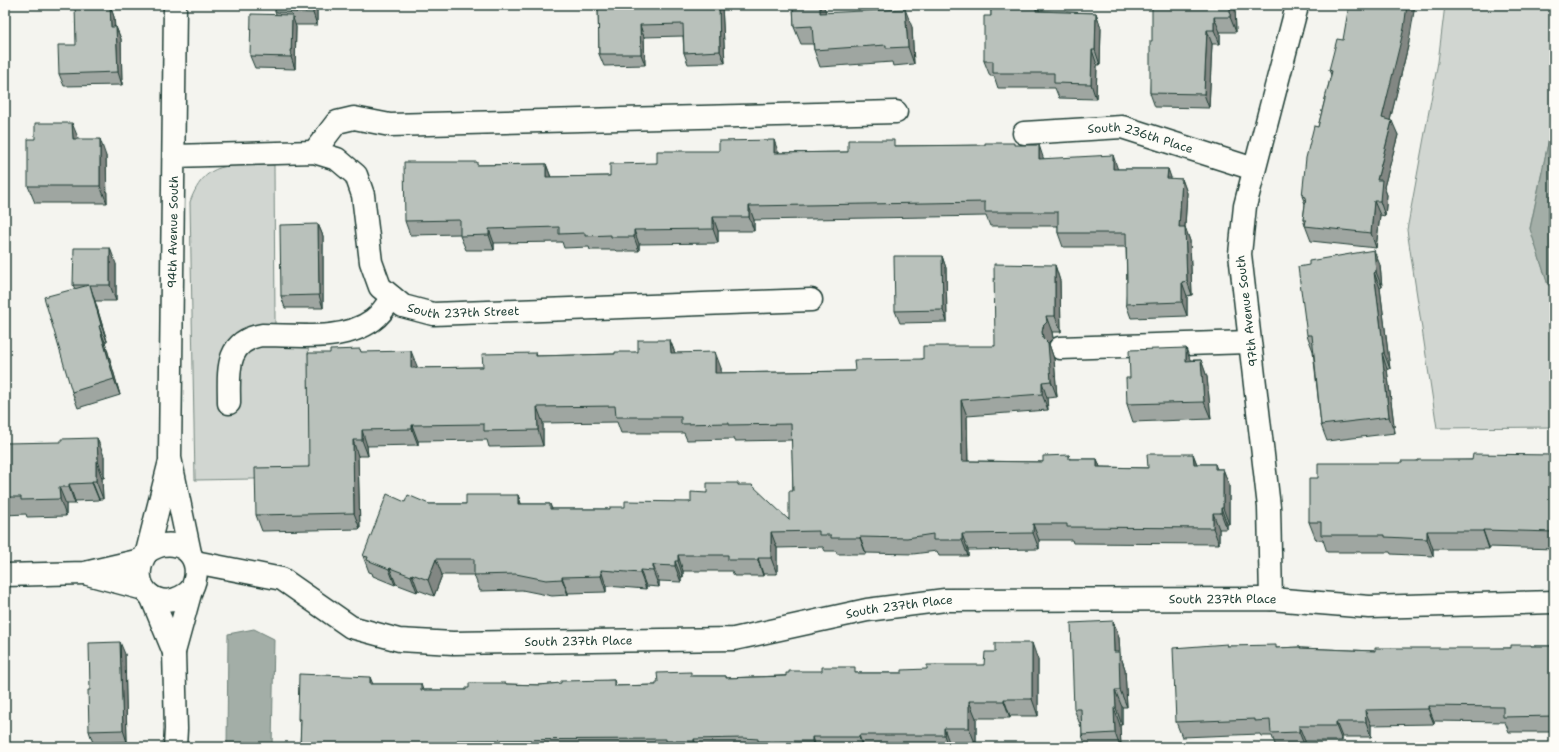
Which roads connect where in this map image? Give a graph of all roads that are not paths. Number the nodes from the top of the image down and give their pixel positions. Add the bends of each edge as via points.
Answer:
1 (175, 5) edge
2 (1296, 5) edge
3 (896, 112) dead end
4 (1024, 133) dead end
5 (314, 152) junction
6 (174, 156) junction
7 (1254, 169) junction
8 (392, 297) junction
9 (811, 300) dead end
10 (1249, 342) junction
11 (1060, 348) dead end
12 (229, 403) dead end
13 (170, 458) junction
14 (144, 556) junction
15 (193, 572) junction
16 (85, 574) junction
17 (5, 575) edge
18 (147, 592) junction
19 (1271, 599) junction
20 (1554, 602) edge
21 (174, 652) junction
22 (175, 747) edge

1 - 6 street, 94th Avenue South
2 - 7 street, 97th Avenue South
3 - 5 street via 390,125 354,118 337,122
4 - 7 street, South 236th Place via 1122,127
5 - 6 street, South 237th Street
5 - 8 street, South 237th Street via 336,159 356,175 363,195 371,262 380,287
6 - 13 street, 94th Avenue South
7 - 10 street, 97th Avenue South via 1245,206 1240,254
8 - 9 street, South 237th Street via 403,306 433,314
8 - 12 street via 373,320 345,334 262,335 246,340 232,355 229,365
10 - 11 street
10 - 19 street, 97th Avenue South via 1269,507
13 - 14 street, 94th Avenue South
13 - 15 street, 94th Avenue South
14 - 15 street via 155,546 174,544 182,547
14 - 16 street
14 - 18 street, 94th Avenue South via 139,575
15 - 18 street via 184,597 174,601 162,600
15 - 19 street, South 237th Place via 264,575 282,579 351,627 399,640 454,643 734,639 867,610 945,600
15 - 21 street, 94th Avenue South
16 - 17 street
16 - 18 street
18 - 21 street, 94th Avenue South
19 - 20 street, South 237th Place via 1369,607
21 - 22 street, 94th Avenue South

